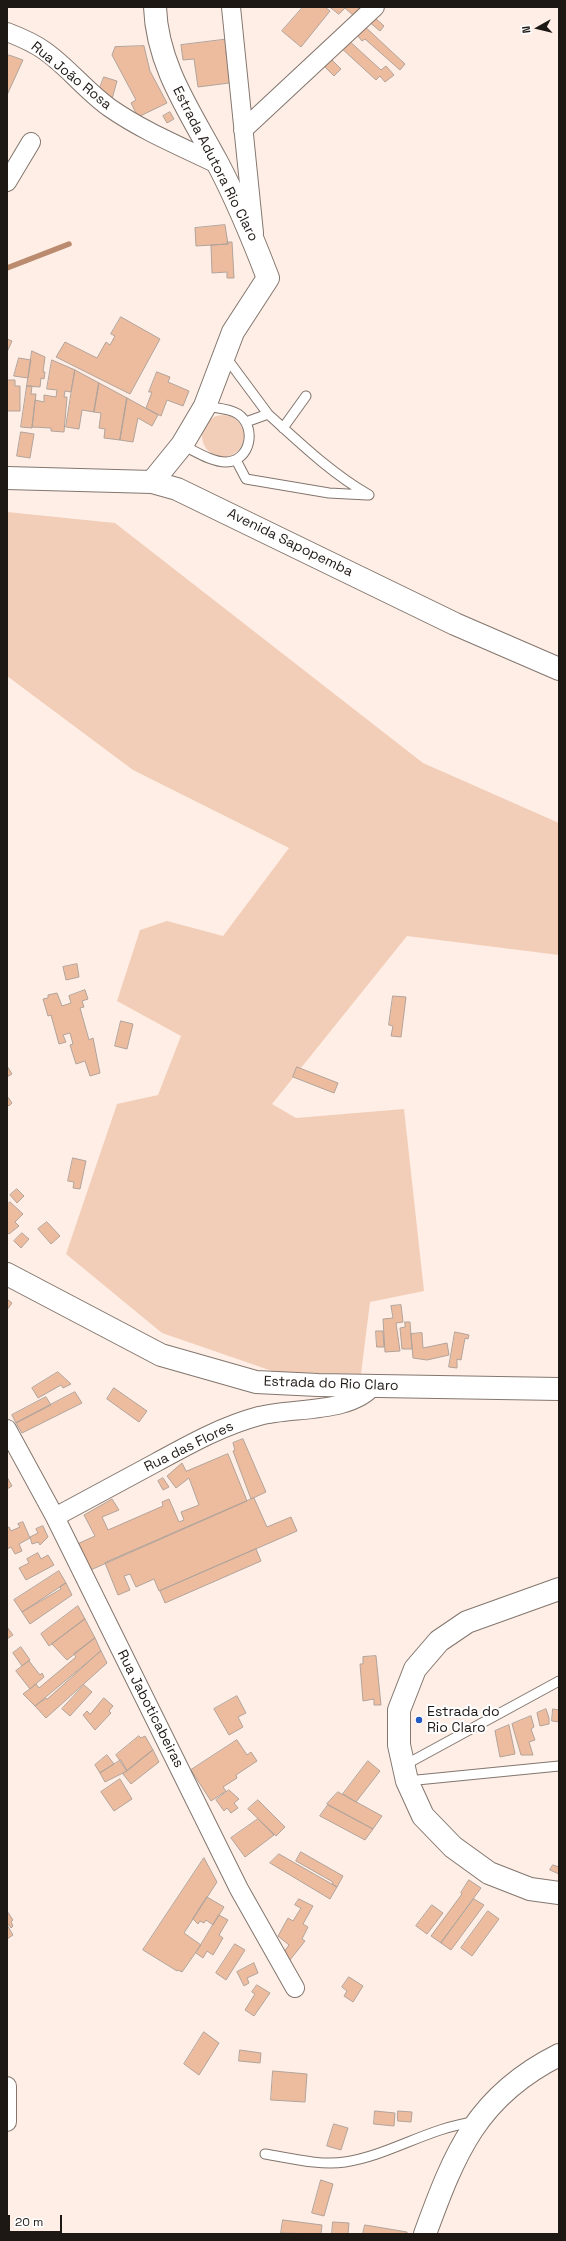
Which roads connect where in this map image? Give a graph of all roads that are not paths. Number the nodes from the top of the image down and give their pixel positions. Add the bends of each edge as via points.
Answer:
1 (155, 7) edge
2 (231, 7) edge
3 (375, 7) edge
4 (7, 32) edge
5 (243, 130) junction
6 (31, 142) dead end
7 (219, 165) junction
8 (7, 182) edge
9 (255, 244) junction
10 (224, 354) junction
11 (306, 396) dead end
12 (205, 406) junction
13 (268, 414) junction
14 (246, 422) junction
15 (284, 428) junction
16 (182, 445) junction
17 (236, 460) junction
18 (7, 478) edge
19 (152, 482) junction
20 (559, 669) edge
21 (7, 1274) edge
22 (374, 1385) junction
23 (559, 1389) edge
24 (7, 1429) edge
25 (55, 1517) junction
26 (559, 1589) edge
27 (559, 1681) edge
28 (559, 1766) edge
29 (405, 1773) junction
30 (559, 1893) edge
31 (296, 1988) dead end
32 (559, 2055) edge
33 (7, 2086) edge
34 (7, 2122) edge
35 (477, 2122) junction
36 (265, 2154) dead end
37 (425, 2234) edge

1 - 7 main road, Estrada Adutora Rio Claro via 155,25 168,72
2 - 5 street
3 - 5 street
4 - 7 street, Rua João Rosa via 45,51 88,92 111,109 142,128
5 - 9 street
6 - 8 street
7 - 9 main road, Estrada Adutora Rio Claro
9 - 10 main road, Estrada Adutora Rio Claro via 268,278 233,332
10 - 12 main road, Estrada Adutora Rio Claro
10 - 13 lane
11 - 15 lane
12 - 14 lane via 236,413
12 - 16 main road, Estrada Adutora Rio Claro
13 - 14 lane
13 - 15 lane
14 - 17 lane via 250,439 248,448
15 - 17 lane via 344,480 369,495 329,493 246,479
16 - 17 lane via 218,461
16 - 19 main road, Estrada Adutora Rio Claro
18 - 19 main road, Avenida Sapopemba
19 - 20 main road, Avenida Sapopemba via 212,504 455,624
21 - 22 main road, Estrada do Rio Claro via 161,1356 213,1372 256,1382
22 - 23 main road, Estrada do Rio Claro
22 - 25 street, Rua das Flores via 367,1394 352,1401 262,1416 210,1433
24 - 25 street, Rua Jaboticabeiras
25 - 31 street, Rua Jaboticabeiras via 239,1889
26 - 29 main road via 468,1622 439,1641 415,1669 399,1710 399,1745
27 - 29 lane
28 - 29 lane
29 - 30 main road via 423,1816 453,1847 488,1872 530,1889
32 - 35 main road via 508,2087 488,2106
33 - 34 street
35 - 36 lane via 438,2129 365,2158 343,2162 319,2162
35 - 37 main road via 443,2184

